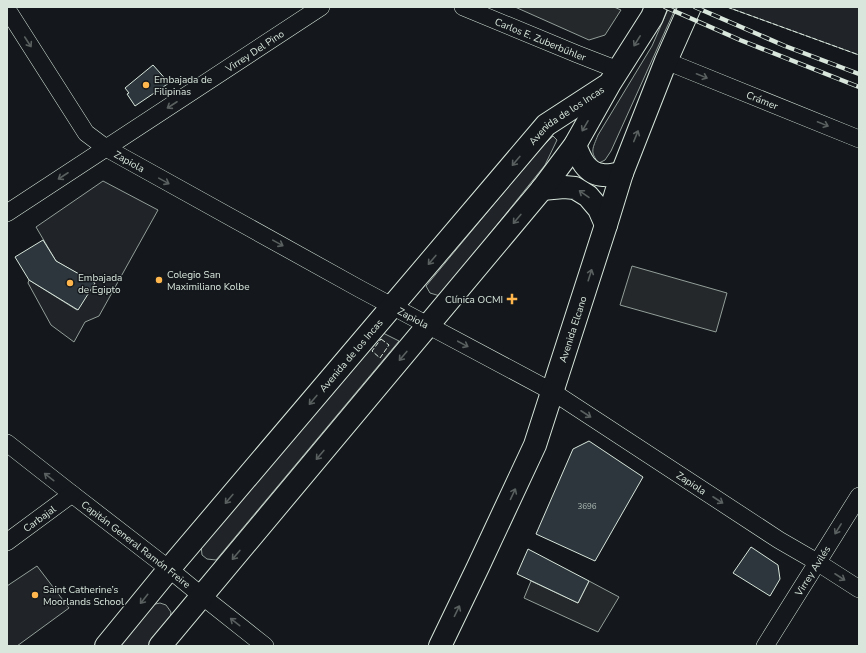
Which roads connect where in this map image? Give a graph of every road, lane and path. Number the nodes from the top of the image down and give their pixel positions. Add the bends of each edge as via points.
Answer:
1 (321, 7) edge
2 (463, 7) edge
3 (656, 7) edge
4 (690, 7) edge
5 (7, 9) edge
6 (666, 61) junction
7 (614, 77) junction
8 (859, 139) edge
9 (575, 144) junction
10 (106, 148) junction
11 (622, 173) junction
12 (542, 189) junction
13 (7, 213) edge
14 (606, 225) junction
15 (393, 306) junction
16 (428, 326) junction
17 (553, 392) junction
18 (7, 443) edge
19 (72, 494) junction
20 (859, 496) edge
21 (7, 542) edge
22 (818, 562) junction
23 (169, 569) junction
24 (859, 589) edge
25 (202, 596) junction
26 (106, 646) edge
27 (160, 646) edge
28 (265, 646) edge
29 (440, 646) edge
30 (765, 646) edge

1 -> 10 street, Virrey Del Pino
2 - 7 street, Carlos E. Zuberbühler via 577,54
3 -> 7 main road
4 - 6 main road, Avenida Elcano
5 -> 10 street, Zapiola via 86,133
6 -> 8 street, Crámer
11 -> 6 main road, Avenida Elcano
7 -> 9 main road, Avenida de los Incas
7 -> 15 main road, Avenida de los Incas via 546,125
9 - 11 main road via 582,163 591,172 603,176
9 - 12 main road, Avenida de los Incas
10 -> 13 street, Virrey Del Pino
10 -> 15 street, Zapiola
11 - 14 main road, Avenida Elcano
14 -> 12 main road via 599,209 588,196 575,188
12 -> 16 main road, Avenida de los Incas
17 -> 14 main road, Avenida Elcano
15 - 16 street, Zapiola
15 -> 23 main road, Avenida de los Incas
16 -> 17 street, Zapiola
16 -> 25 main road, Avenida de los Incas
17 -> 22 street, Zapiola via 780,540
29 -> 17 main road, Avenida Elcano via 535,445
19 -> 18 street, Capitán General Ramón Freire
19 - 21 street, Carbajal
19 - 23 street, Capitán General Ramón Freire
20 -> 22 street, Virrey Avilés
22 -> 24 street, Zapiola
22 - 30 street, Virrey Avilés
23 - 25 street, Capitán General Ramón Freire
23 -> 26 main road, Avenida de los Incas
25 - 27 main road, Avenida de los Incas
28 -> 25 street, Capitán General Ramón Freire

